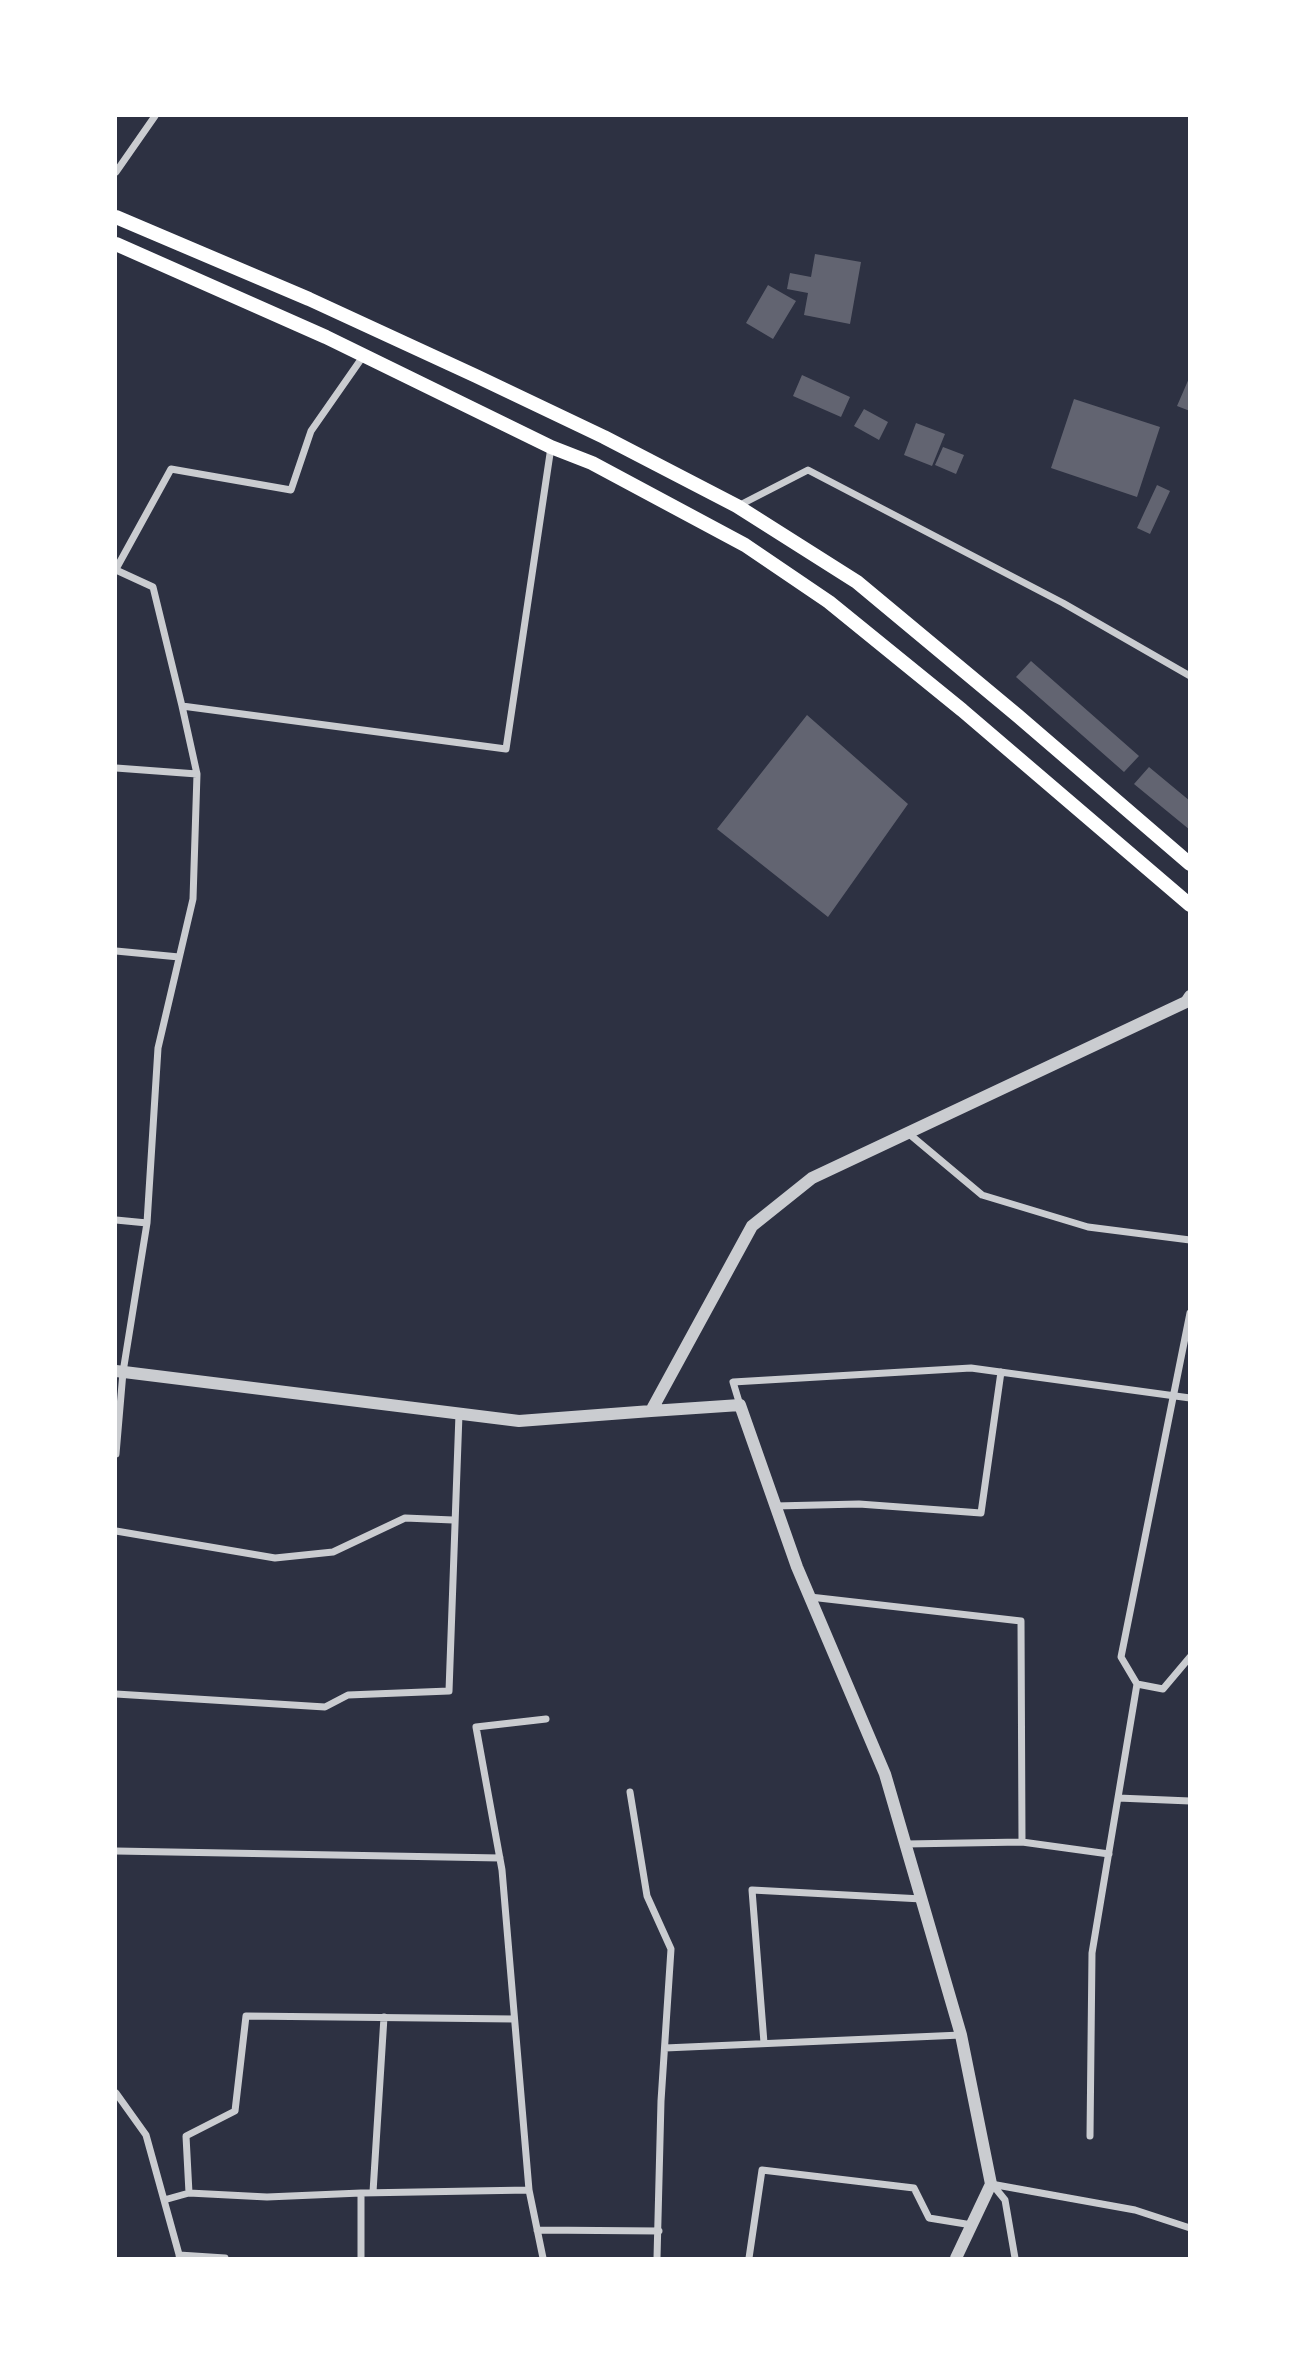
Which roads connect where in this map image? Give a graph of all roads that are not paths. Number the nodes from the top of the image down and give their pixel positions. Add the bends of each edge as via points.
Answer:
1 (155, 116) edge
2 (116, 172) edge
3 (116, 217) edge
4 (116, 244) edge
5 (365, 355) junction
6 (551, 447) junction
7 (737, 506) junction
8 (116, 569) edge
9 (1189, 676) edge
10 (182, 706) junction
11 (116, 768) edge
12 (197, 774) junction
13 (1189, 864) edge
14 (1189, 905) edge
15 (116, 950) edge
16 (179, 957) junction
17 (1189, 996) edge
18 (908, 1133) junction
19 (116, 1220) edge
20 (147, 1223) junction
21 (1189, 1240) edge
22 (1189, 1312) edge
23 (119, 1371) edge
24 (1001, 1372) junction
25 (1173, 1395) junction
26 (1189, 1398) edge
27 (740, 1405) junction
28 (651, 1411) junction
29 (459, 1414) junction
30 (116, 1454) edge
31 (775, 1506) junction
32 (453, 1520) junction
33 (116, 1531) edge
34 (810, 1597) junction
35 (1189, 1657) edge
36 (1137, 1684) junction
37 (116, 1695) edge
38 (546, 1719) dead end
39 (630, 1792) dead end
40 (1118, 1798) junction
41 (1189, 1801) edge
42 (1022, 1842) junction
43 (906, 1844) junction
44 (116, 1851) edge
45 (1109, 1854) junction
46 (500, 1858) junction
47 (922, 1899) junction
48 (384, 2017) junction
49 (514, 2019) junction
50 (961, 2035) junction
51 (764, 2043) junction
52 (665, 2048) junction
53 (116, 2093) edge
54 (1090, 2136) dead end
55 (991, 2184) junction
56 (529, 2190) junction
57 (373, 2192) junction
58 (188, 2193) junction
59 (361, 2193) junction
60 (164, 2200) junction
61 (972, 2224) junction
62 (1189, 2228) edge
63 (537, 2230) junction
64 (659, 2231) junction
65 (179, 2257) edge
66 (225, 2259) edge
67 (361, 2259) edge
68 (543, 2259) edge
69 (657, 2259) edge
70 (750, 2259) edge
71 (956, 2259) edge
72 (1015, 2259) edge

1 - 2 street
3 - 7 main road via 476,376
4 - 5 main road
5 - 6 main road
5 - 8 street via 311,431 291,490 171,469
6 - 10 street via 506,749
6 - 14 main road via 592,463 745,545 829,601
7 - 9 street via 808,470 1063,603
7 - 13 main road via 857,582
8 - 10 street via 153,587
10 - 12 street
11 - 12 street
12 - 16 street via 192,899
15 - 16 street
16 - 20 street via 158,1048
17 - 18 street via 1186,1002
18 - 21 street via 982,1195 1088,1227
18 - 28 street via 812,1178 752,1226
19 - 20 street
20 - 23 street
22 - 25 street
23 - 29 street
23 - 30 street
24 - 25 street
24 - 27 street via 971,1368 733,1382
24 - 31 street via 981,1513 859,1504
25 - 26 street
25 - 36 street via 1121,1657
27 - 28 street
27 - 31 street
28 - 29 street via 519,1421
29 - 32 street
31 - 34 street
32 - 33 street via 405,1518 333,1552 275,1558
32 - 37 street via 449,1691 348,1695 325,1707
34 - 42 street via 1021,1621
34 - 43 street via 885,1774
35 - 36 street via 1163,1689
36 - 40 street
38 - 46 street via 476,1727
39 - 52 street via 648,1896 671,1949
40 - 41 street
40 - 45 street
42 - 43 street
42 - 45 street
43 - 47 street
44 - 46 street
45 - 54 street via 1092,1953
46 - 49 street
47 - 50 street
47 - 51 street via 752,1890
48 - 49 street
48 - 57 street
48 - 58 street via 246,2016 235,2111 186,2136
49 - 56 street
50 - 51 street
50 - 55 street
51 - 52 street
52 - 64 street
53 - 60 street via 146,2135
55 - 61 street
55 - 62 street via 1135,2210
55 - 72 street via 1005,2200
56 - 57 street
56 - 63 street
57 - 59 street
58 - 59 street via 267,2197
58 - 60 street
59 - 67 street
60 - 65 street
61 - 70 street via 929,2218 914,2188 762,2170
61 - 71 street
63 - 64 street
63 - 68 street
64 - 69 street
65 - 66 street

